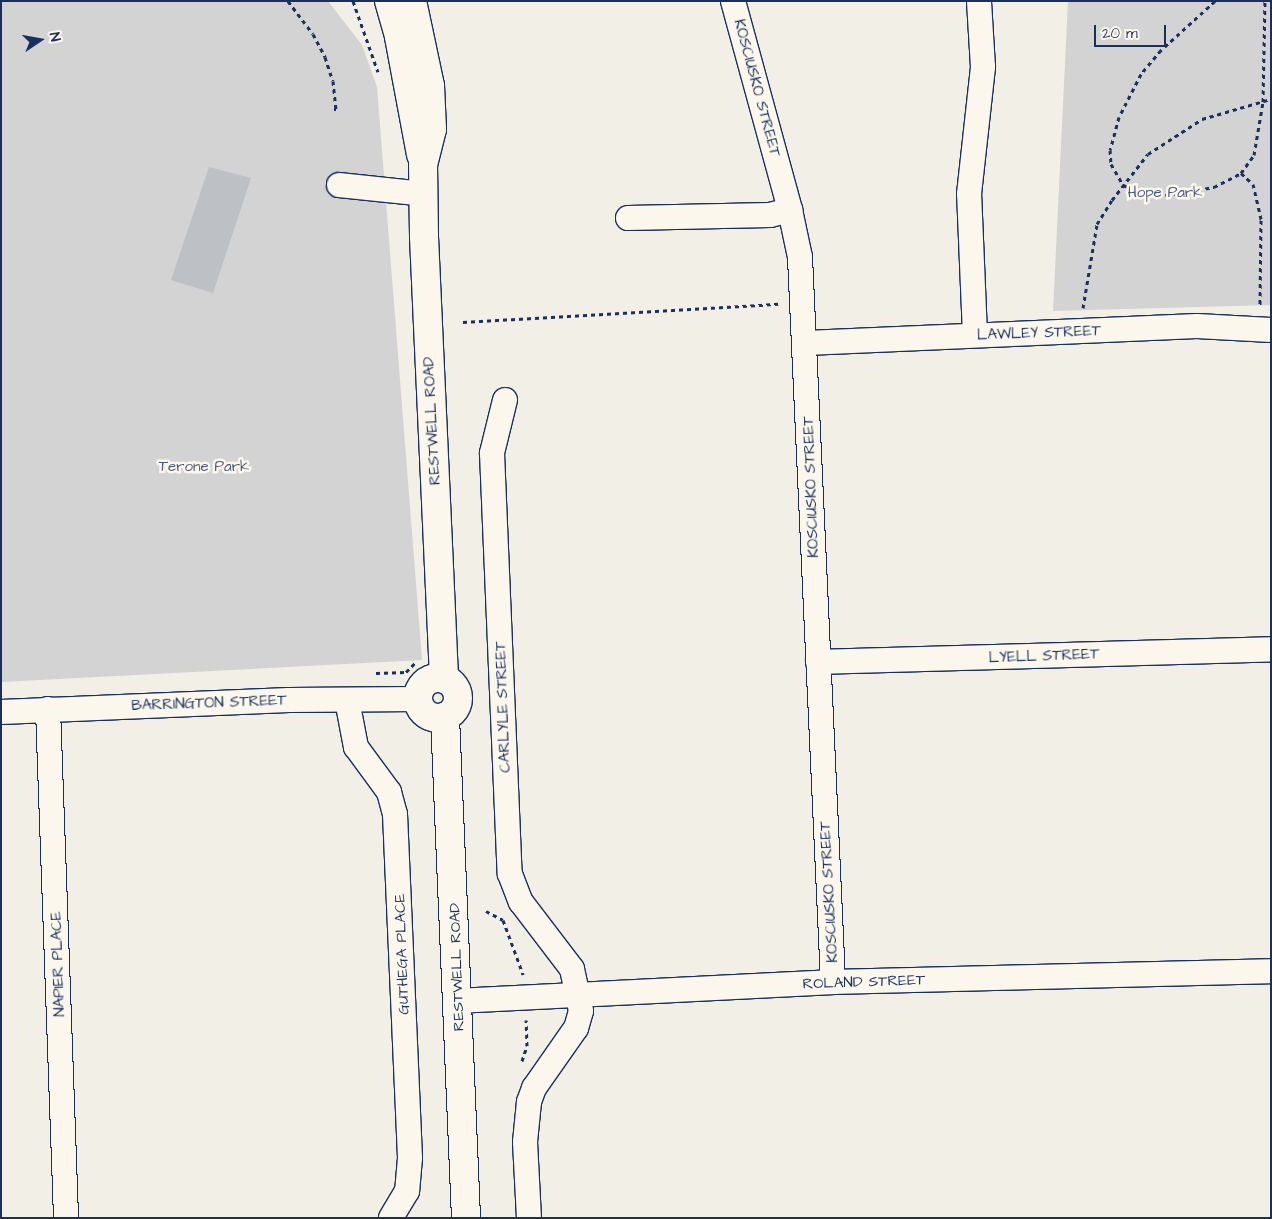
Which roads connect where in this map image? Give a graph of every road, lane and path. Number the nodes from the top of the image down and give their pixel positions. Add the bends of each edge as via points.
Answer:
1 (288, 1) edge
2 (354, 1) edge
3 (389, 1) edge
4 (412, 1) edge
5 (733, 1) edge
6 (979, 1) edge
7 (1215, 1) edge
8 (1265, 1) edge
9 (382, 81) dead end
10 (1271, 99) edge
11 (1263, 102) junction
12 (334, 109) dead end
13 (424, 164) junction
14 (1241, 174) junction
15 (339, 185) dead end
16 (1123, 185) junction
17 (424, 194) junction
18 (790, 210) junction
19 (628, 218) dead end
20 (804, 303) junction
21 (463, 322) dead end
22 (1265, 330) edge
23 (1079, 331) junction
24 (975, 336) junction
25 (806, 343) junction
26 (505, 400) dead end
27 (1271, 649) edge
28 (818, 662) junction
29 (444, 679) junction
30 (418, 698) junction
31 (347, 700) junction
32 (48, 709) junction
33 (1, 712) edge
34 (445, 717) junction
35 (486, 911) dead end
36 (1271, 971) edge
37 (833, 982) junction
38 (580, 994) junction
39 (525, 997) junction
40 (458, 1001) junction
41 (521, 1063) dead end
42 (66, 1218) edge
43 (392, 1218) edge
44 (466, 1218) edge
45 (528, 1218) edge

1 - 12 path via 325,57 333,81
2 - 9 path via 370,55
3 - 13 main road, RESTWELL ROAD via 399,37 414,130
4 - 13 main road, RESTWELL ROAD via 430,86 432,129
5 - 18 street, KOSCIUSKO STREET
6 - 24 street via 983,67 969,194
7 - 16 path via 1161,50 1142,74 1119,117 1110,150 1111,164
8 - 11 path
10 - 11 path
11 - 14 path via 1254,155
11 - 16 path via 1202,119 1148,154
13 - 17 main road, RESTWELL ROAD
14 - 16 path via 1214,187 1166,195 1141,192
14 - 22 path via 1254,184 1261,220
15 - 17 street
16 - 23 path via 1097,224
17 - 29 main road, RESTWELL ROAD
18 - 19 street via 770,215
18 - 20 street, KOSCIUSKO STREET via 800,257
20 - 21 path
20 - 25 street, KOSCIUSKO STREET
22 - 23 street, LAWLEY STREET via 1197,326
23 - 24 street, LAWLEY STREET
24 - 25 street, LAWLEY STREET
25 - 28 street, KOSCIUSKO STREET
26 - 38 street, CARLYLE STREET via 492,452 510,874 521,902 572,969
27 - 28 street, LYELL STREET
28 - 37 street, KOSCIUSKO STREET
29 - 30 main road via 433,678 423,684
29 - 34 main road via 454,686 458,697 455,709
30 - 31 street, BARRINGTON STREET
30 - 34 main road via 421,709 429,716
31 - 32 street, BARRINGTON STREET
31 - 43 street, GUTHEGA PLACE via 356,747 389,792 395,814 410,1158 406,1191
32 - 33 street, BARRINGTON STREET
32 - 42 street, NAPIER PLACE
34 - 40 main road, RESTWELL ROAD
35 - 39 path via 503,920 523,970
36 - 37 street, ROLAND STREET
37 - 38 street, ROLAND STREET
38 - 39 street, ROLAND STREET
38 - 45 street, CARLYLE STREET via 580,1020 528,1102 525,1142
39 - 40 street, ROLAND STREET
39 - 41 path via 527,1046
40 - 44 main road, RESTWELL ROAD

